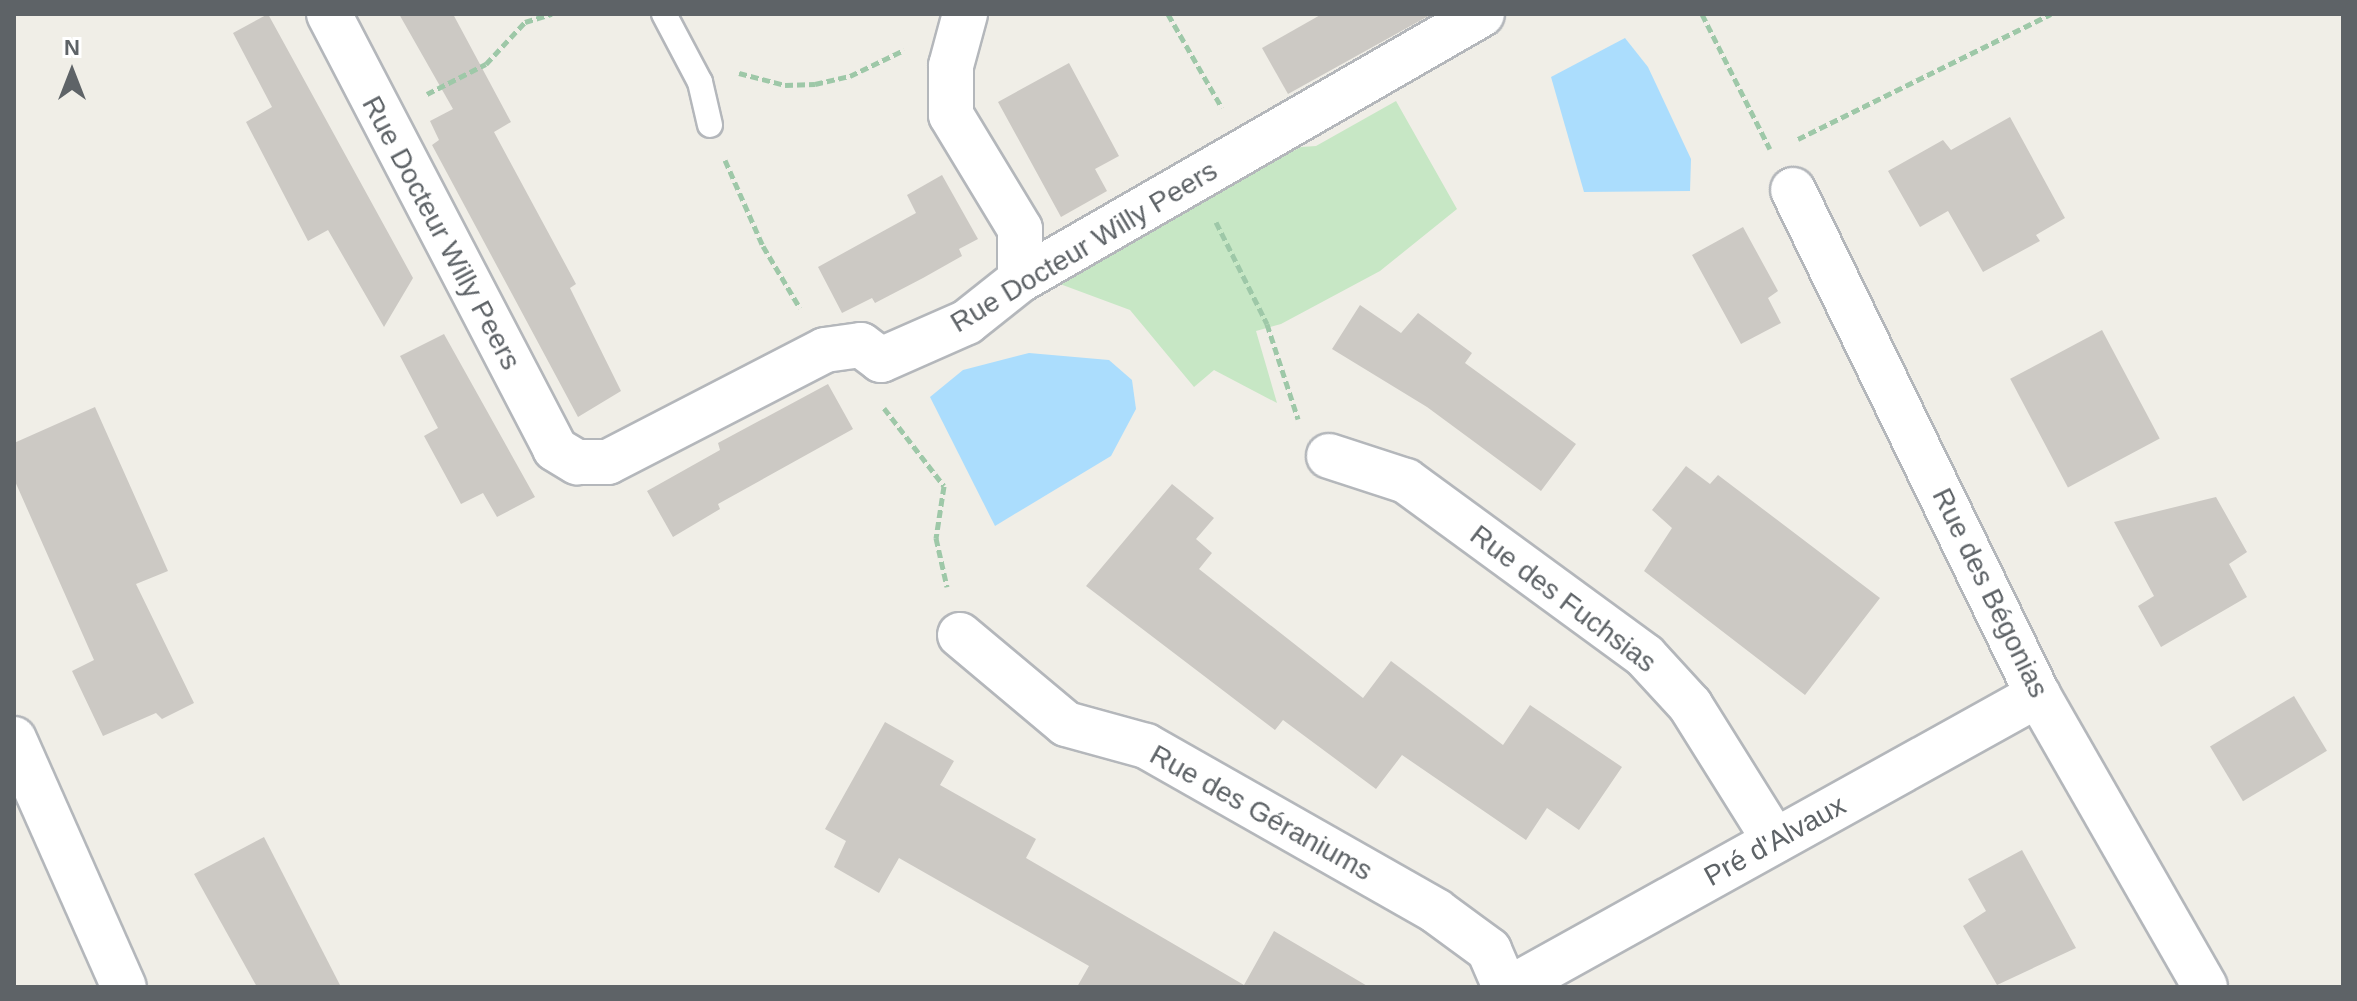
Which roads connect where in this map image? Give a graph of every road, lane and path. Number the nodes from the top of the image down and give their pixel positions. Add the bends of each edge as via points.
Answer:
1 (329, 14) edge
2 (552, 14) edge
3 (664, 14) edge
4 (1168, 14) edge
5 (1482, 14) edge
6 (1702, 14) edge
7 (2051, 14) edge
8 (964, 18) edge
9 (700, 82) junction
10 (380, 118) junction
11 (710, 125) joint
12 (1247, 150) junction
13 (1195, 178) junction
14 (1793, 190) dead end
15 (1020, 280) junction
16 (831, 348) junction
17 (1329, 456) joint
18 (960, 635) joint
19 (2038, 695) junction
20 (14, 739) edge
21 (1775, 841) junction
22 (124, 987) edge
23 (1505, 987) edge
24 (1512, 987) edge
25 (2205, 987) edge

1 - 10 street, Rue Docteur Willy Peers
2 - 10 path via 525,22 486,64
3 - 9 lane
4 - 12 path
5 - 12 street, Rue Docteur Willy Peers
6 - 7 path via 1772,152
8 - 9 path via 850,76 785,85 744,72
8 - 15 street via 951,66 951,115 1020,229
9 - 11 lane
10 - 16 street, Rue Docteur Willy Peers via 555,449 577,462 608,462
11 - 16 path via 763,246
12 - 13 street, Rue Docteur Willy Peers
13 - 15 street, Rue Docteur Willy Peers
13 - 17 path via 1267,324 1300,425
14 - 19 street, Rue des Bégonias
15 - 16 street, Rue Docteur Willy Peers via 967,322 881,360 861,345
16 - 18 path via 944,486 936,538
17 - 21 street, Rue des Fuchsias via 1406,481 1645,656 1690,705
18 - 23 street, Rue des Géraniums via 1066,724 1146,746 1436,911 1489,950
19 - 21 street, Pré d'Alvaux
19 - 25 street, Rue des Bégonias
20 - 22 street
21 - 24 street, Pré d'Alvaux

